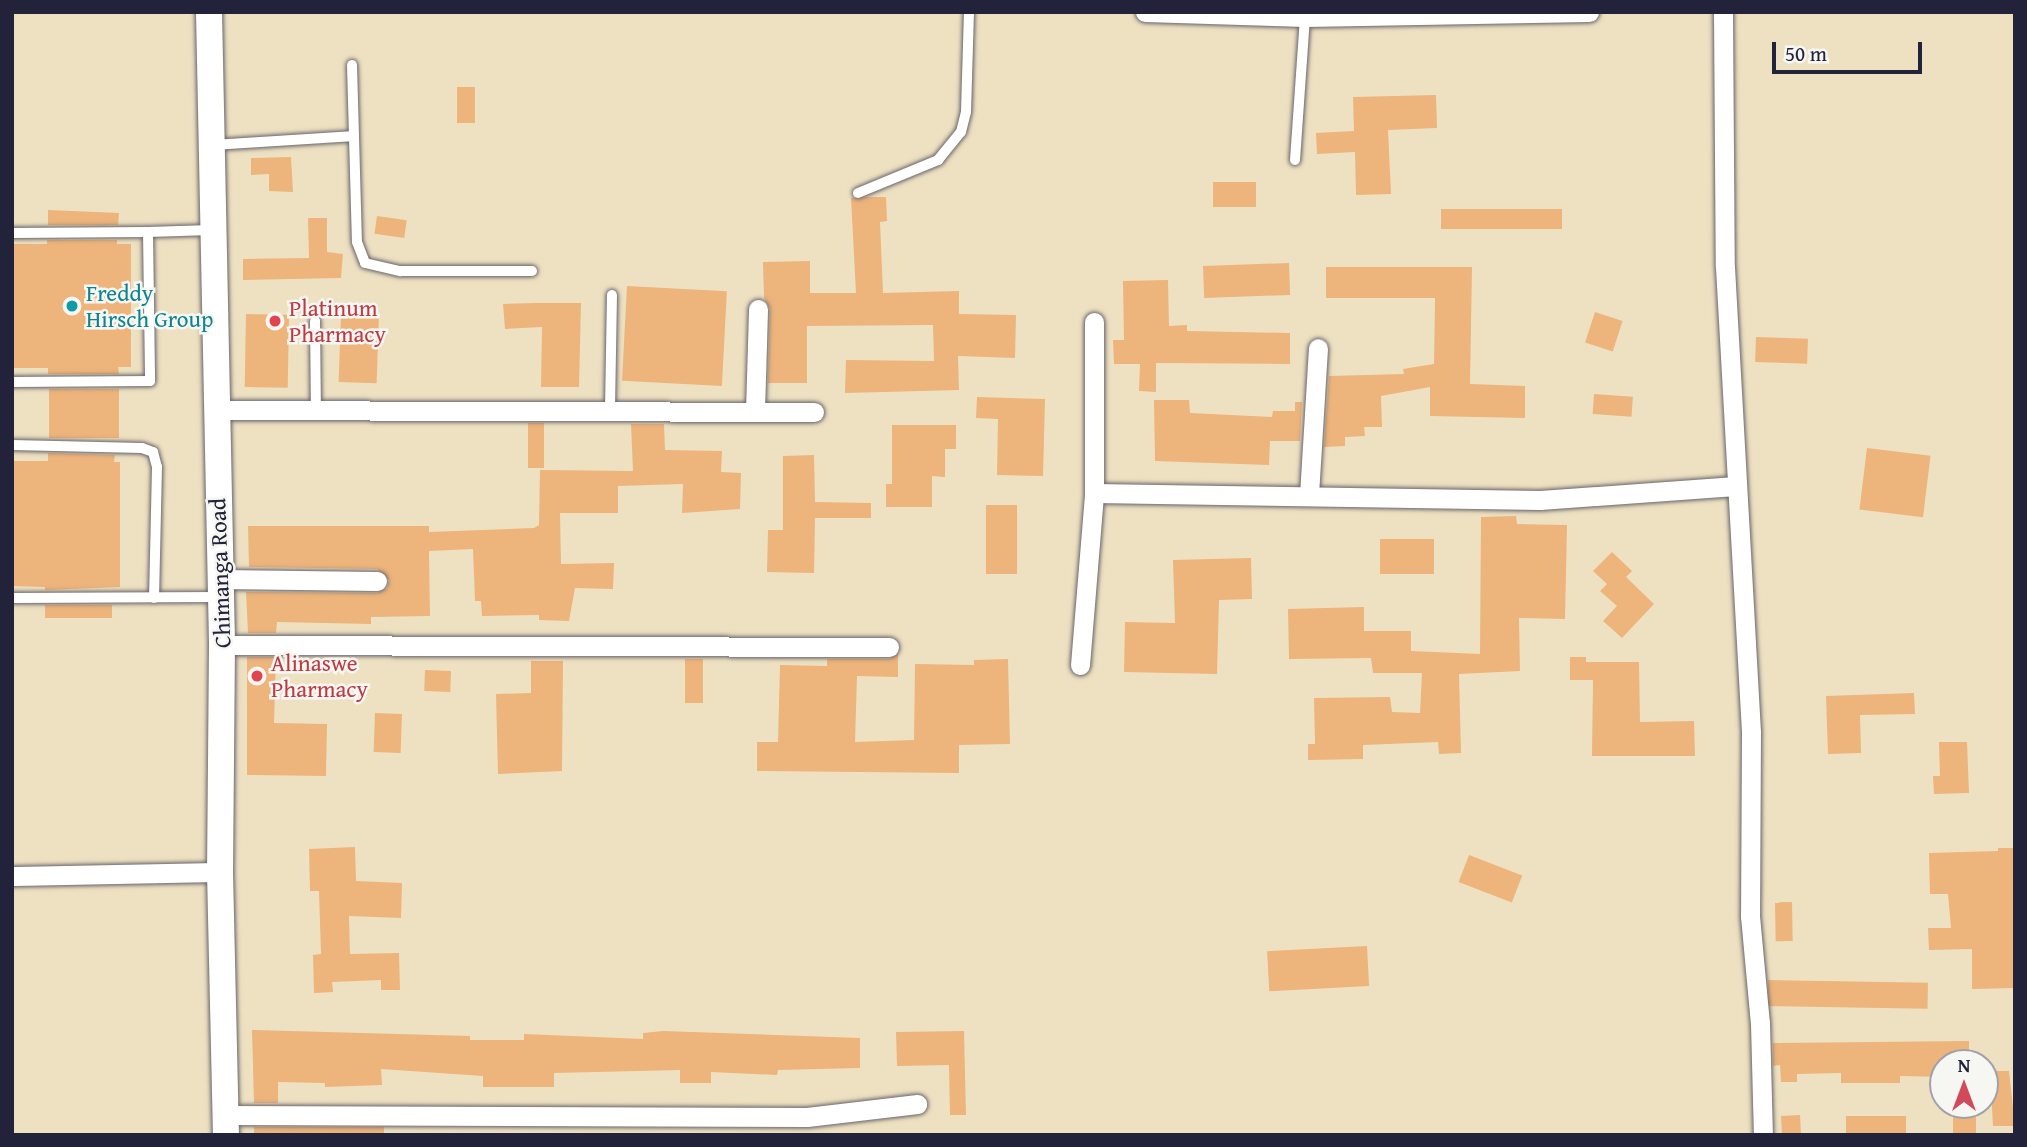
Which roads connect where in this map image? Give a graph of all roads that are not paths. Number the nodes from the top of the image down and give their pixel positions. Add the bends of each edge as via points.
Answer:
1 (209, 12) edge
2 (969, 12) edge
3 (1144, 12) edge
4 (1589, 12) edge
5 (1723, 12) edge
6 (1305, 17) junction
7 (352, 65) dead end
8 (354, 136) junction
9 (210, 146) junction
10 (1295, 160) dead end
11 (858, 192) dead end
12 (213, 230) junction
13 (148, 232) junction
14 (12, 233) edge
15 (532, 271) dead end
16 (612, 295) dead end
17 (758, 309) dead end
18 (315, 321) dead end
19 (1094, 322) dead end
20 (1318, 348) dead end
21 (12, 382) edge
22 (610, 409) junction
23 (215, 410) junction
24 (316, 411) junction
25 (755, 411) junction
26 (814, 412) dead end
27 (12, 445) edge
28 (1735, 486) junction
29 (1094, 493) junction
30 (1309, 495) junction
31 (377, 581) dead end
32 (220, 588) junction
33 (12, 598) edge
34 (154, 598) junction
35 (222, 645) junction
36 (889, 647) dead end
37 (1080, 665) dead end
38 (220, 872) junction
39 (12, 876) edge
40 (917, 1104) dead end
41 (226, 1125) edge
42 (1763, 1135) edge

1 - 9 street, Chimanga Road
2 - 11 lane via 966,112 961,132 938,160
3 - 6 street
4 - 6 street
5 - 28 street via 1725,268
6 - 10 lane
7 - 8 lane
8 - 9 lane
8 - 15 lane via 357,242 365,262 401,271
9 - 12 street, Chimanga Road
12 - 13 lane
12 - 23 street, Chimanga Road
13 - 14 lane
13 - 21 lane via 150,381
16 - 22 lane
17 - 25 street
18 - 24 lane
19 - 29 street
20 - 30 street
22 - 24 street
22 - 25 street
23 - 24 street
23 - 32 street, Chimanga Road
25 - 26 street
27 - 34 lane via 153,452 157,467
28 - 30 street via 1540,500
28 - 42 street via 1751,732 1750,916 1760,1023
29 - 30 street
29 - 37 street
31 - 32 street
32 - 34 lane
32 - 35 street, Chimanga Road
33 - 34 lane
35 - 36 street
35 - 38 street, Chimanga Road
38 - 39 street
38 - 41 street, Chimanga Road
40 - 41 street via 807,1116

